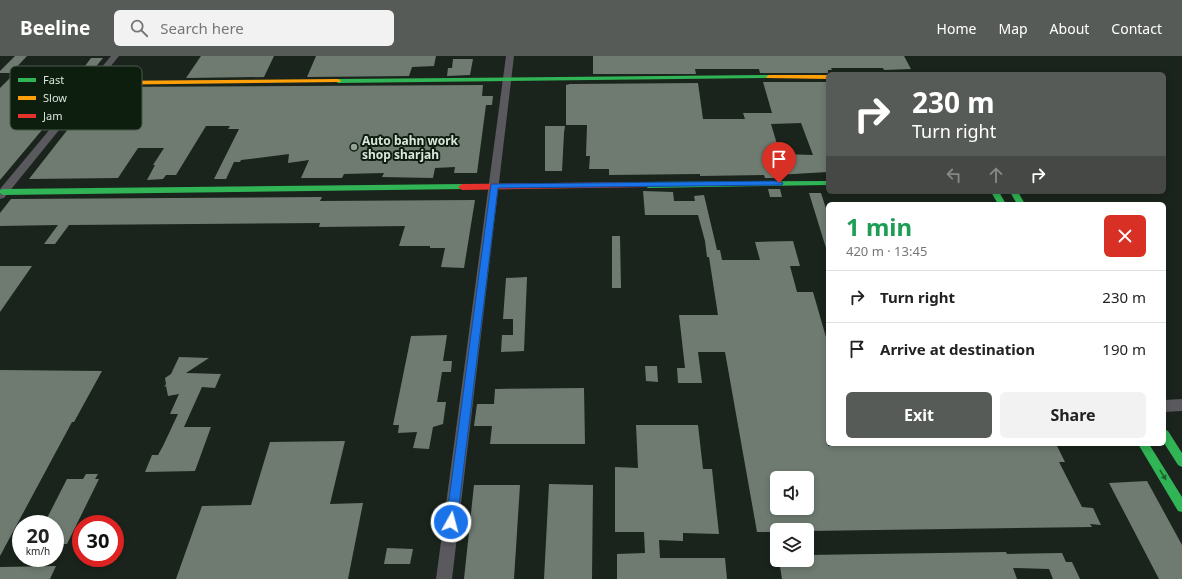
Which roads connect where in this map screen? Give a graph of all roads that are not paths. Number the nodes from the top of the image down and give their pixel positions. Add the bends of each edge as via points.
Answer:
1 (115, 56) edge
2 (510, 56) edge
3 (107, 66) edge
4 (826, 77) edge
5 (507, 80) junction
6 (142, 82) edge
7 (54, 130) edge
8 (826, 183) edge
9 (494, 186) junction
10 (2, 194) edge
11 (1166, 406) edge
12 (1182, 406) edge
13 (1166, 437) edge
14 (1144, 446) edge
15 (1182, 462) edge
16 (1182, 507) edge
17 (444, 579) edge

1 - 3 street
2 - 5 street
4 - 5 street
5 - 6 street
5 - 9 street
7 - 10 street
8 - 9 street
9 - 10 street
9 - 17 street
11 - 12 street
13 - 15 street
14 -> 16 street

